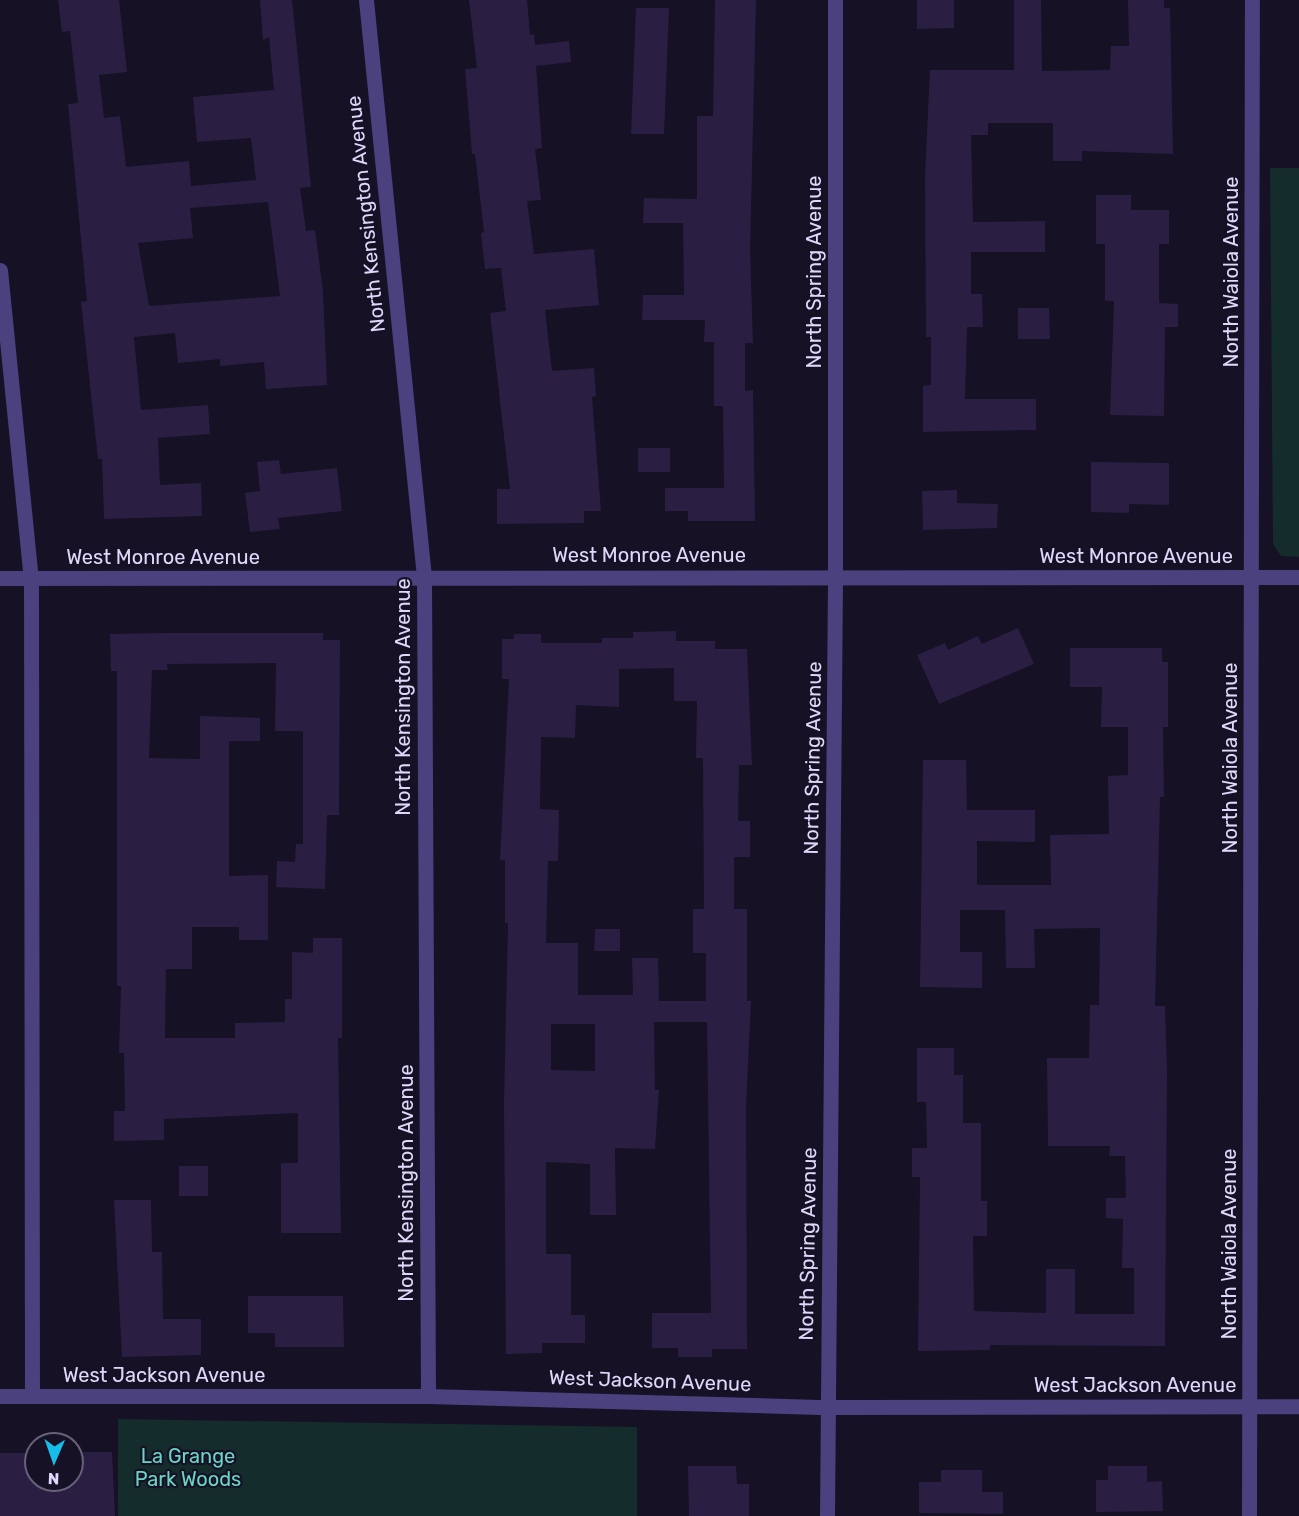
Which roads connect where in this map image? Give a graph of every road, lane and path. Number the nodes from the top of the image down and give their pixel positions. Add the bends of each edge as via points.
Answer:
1 (366, 0) edge
2 (835, 0) edge
3 (1252, 0) edge
4 (0, 270) edge
5 (835, 576) junction
6 (1251, 577) junction
7 (1299, 577) edge
8 (0, 578) edge
9 (31, 578) junction
10 (424, 578) junction
11 (32, 1395) junction
12 (0, 1396) edge
13 (428, 1396) junction
14 (1250, 1406) junction
15 (1299, 1406) edge
16 (827, 1407) junction
17 (827, 1516) edge
18 (1249, 1516) edge

1 - 10 street, North Kensington Avenue
2 - 5 street, North Spring Avenue
3 - 6 street, North Waiola Avenue
4 - 9 street
5 - 6 street, West Monroe Avenue
5 - 10 street, West Monroe Avenue
5 - 16 street, North Spring Avenue
6 - 7 street, West Monroe Avenue
6 - 14 street, North Waiola Avenue
8 - 9 street, West Monroe Avenue
9 - 10 street, West Monroe Avenue
9 - 11 street
10 - 13 street, North Kensington Avenue
11 - 12 street, West Jackson Avenue
11 - 13 street, West Jackson Avenue
13 - 16 street, West Jackson Avenue
14 - 15 street, West Jackson Avenue
14 - 16 street, West Jackson Avenue
14 - 18 street, North Waiola Avenue
16 - 17 street, North Spring Avenue

